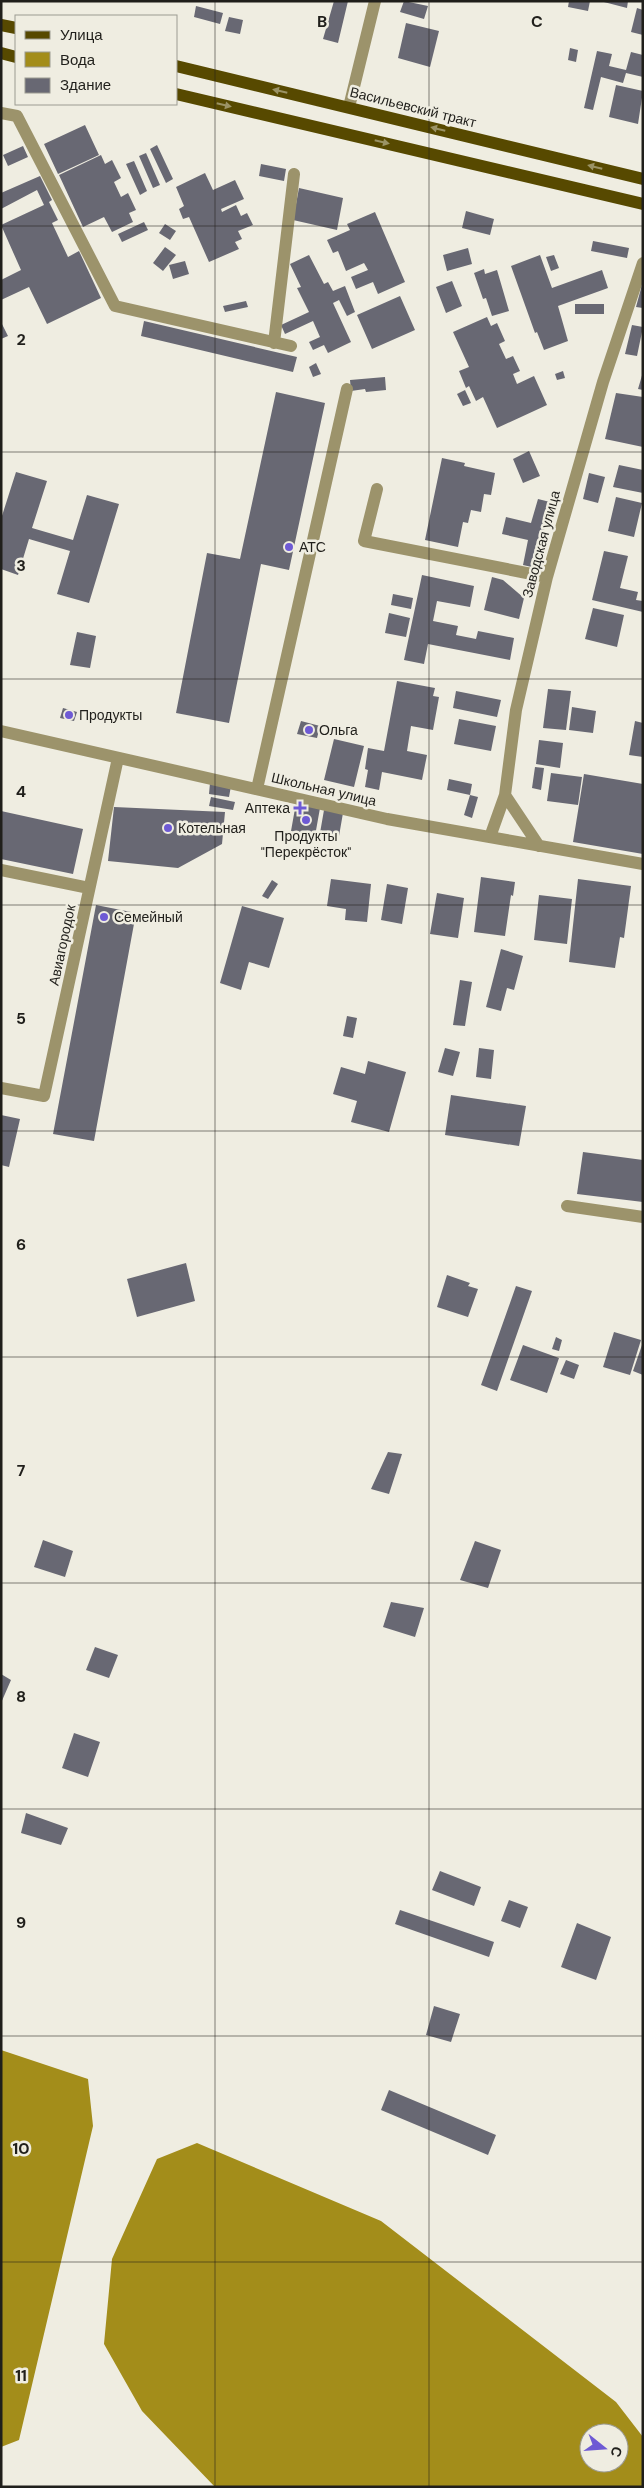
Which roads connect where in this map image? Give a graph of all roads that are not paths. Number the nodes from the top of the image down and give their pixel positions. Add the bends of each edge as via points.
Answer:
1 (375, 1) edge
2 (1, 25) edge
3 (15, 28) edge
4 (1, 53) edge
5 (15, 57) edge
6 (178, 66) edge
7 (178, 94) edge
8 (349, 107) junction
9 (1, 113) edge
10 (294, 174) dead end
11 (643, 179) edge
12 (643, 204) edge
13 (643, 263) edge
14 (274, 343) junction
15 (291, 346) dead end
16 (347, 389) dead end
17 (377, 489) dead end
18 (547, 577) junction
19 (1, 731) edge
20 (118, 758) junction
21 (257, 789) junction
22 (505, 795) junction
23 (490, 837) junction
24 (539, 846) junction
25 (643, 864) edge
26 (1, 870) edge
27 (89, 888) junction
28 (1, 1088) edge
29 (567, 1206) dead end
30 (643, 1217) edge

1 - 8 street
2 - 3 main road
4 - 5 main road
8 -> 6 main road, Васильевский тракт
7 -> 12 main road
11 -> 8 main road, Васильевский тракт
9 - 14 street via 18,116 115,306
10 - 14 street
13 - 18 street, Заводская улица via 603,382
14 - 15 street
16 - 21 street
17 - 18 street via 364,541
18 - 22 street, Заводская улица via 516,710
19 - 20 street, Школьная улица
20 - 21 street, Школьная улица
20 - 27 street, Авиагородок
21 - 23 street, Школьная улица via 387,819
22 - 23 street, Заводская улица
22 - 24 street
23 - 24 street, Школьная улица
24 - 25 street, Школьная улица
26 - 27 street
27 - 28 street, Авиагородок via 44,1096
29 - 30 street

